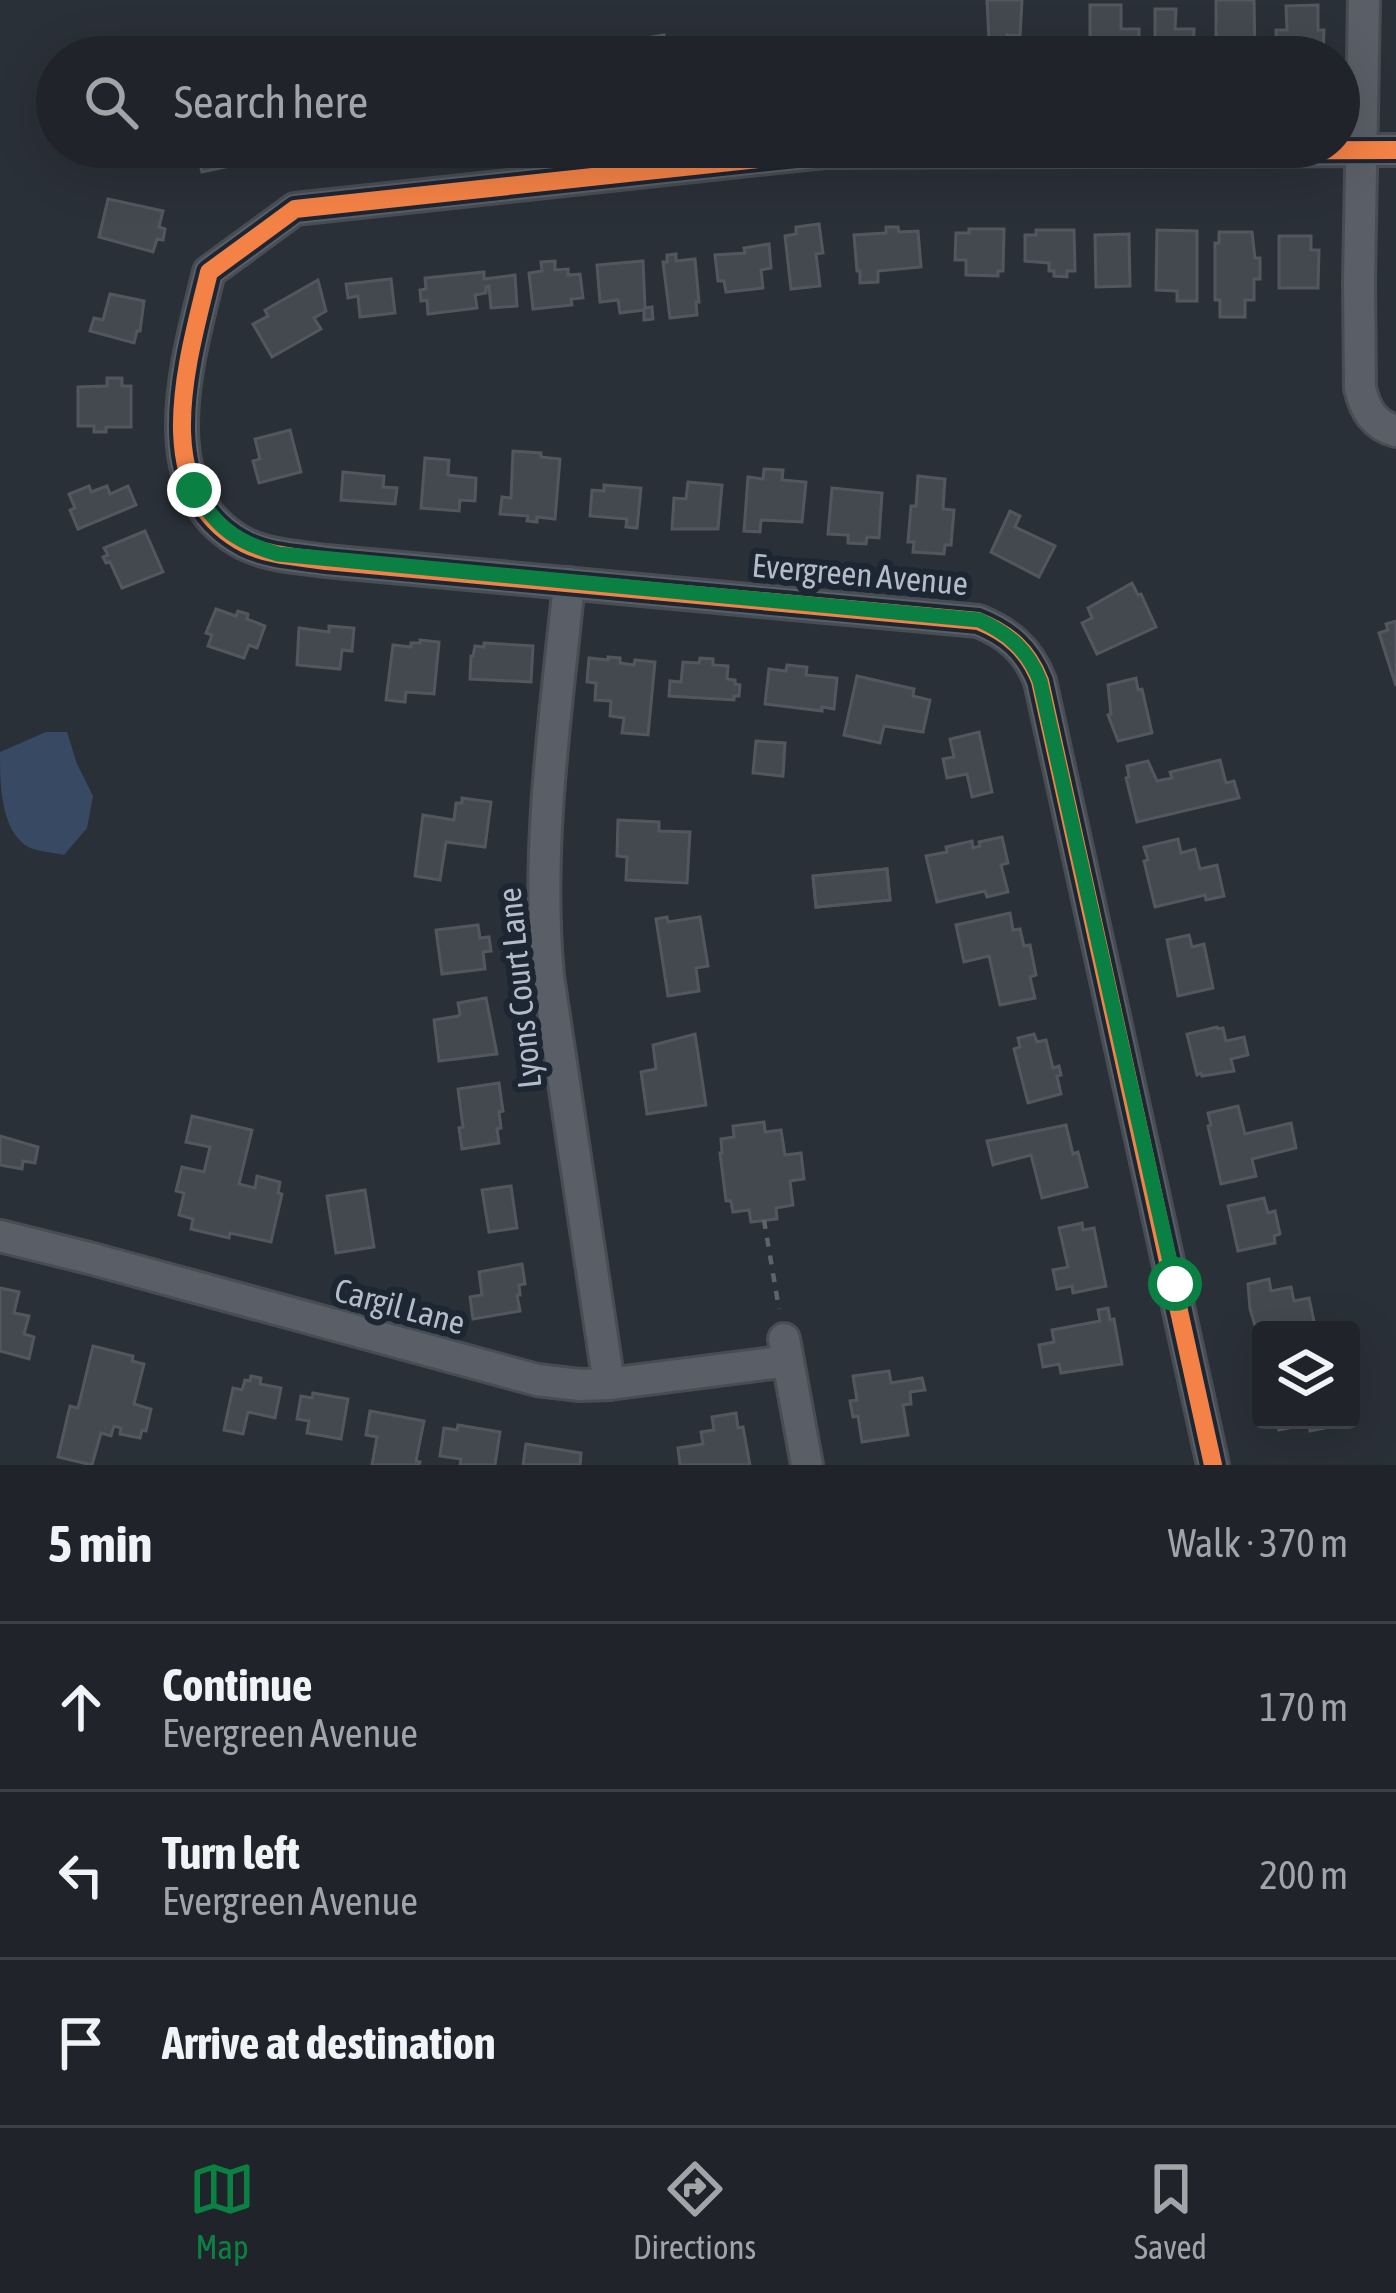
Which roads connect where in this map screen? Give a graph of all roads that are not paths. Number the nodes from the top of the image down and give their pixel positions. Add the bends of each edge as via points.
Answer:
1 (1364, 0) edge
2 (1362, 150) junction
3 (1396, 150) edge
4 (676, 168) edge
5 (1396, 431) edge
6 (569, 583) junction
7 (0, 1236) edge
8 (609, 1384) junction
9 (807, 1465) edge
10 (1214, 1465) edge

1 - 2 street
2 - 3 street, Evergreen Avenue
2 - 5 street via 1360,376 1364,405
4 - 6 street, Evergreen Avenue via 295,209 209,272 181,414 194,490 224,530 278,554
6 - 8 street, Lyons Court Lane via 543,839 544,928
6 - 10 street, Evergreen Avenue via 979,620 1022,647 1040,681
7 - 8 street, Cargil Lane via 537,1380
8 - 9 street, Cargil Lane via 786,1350

